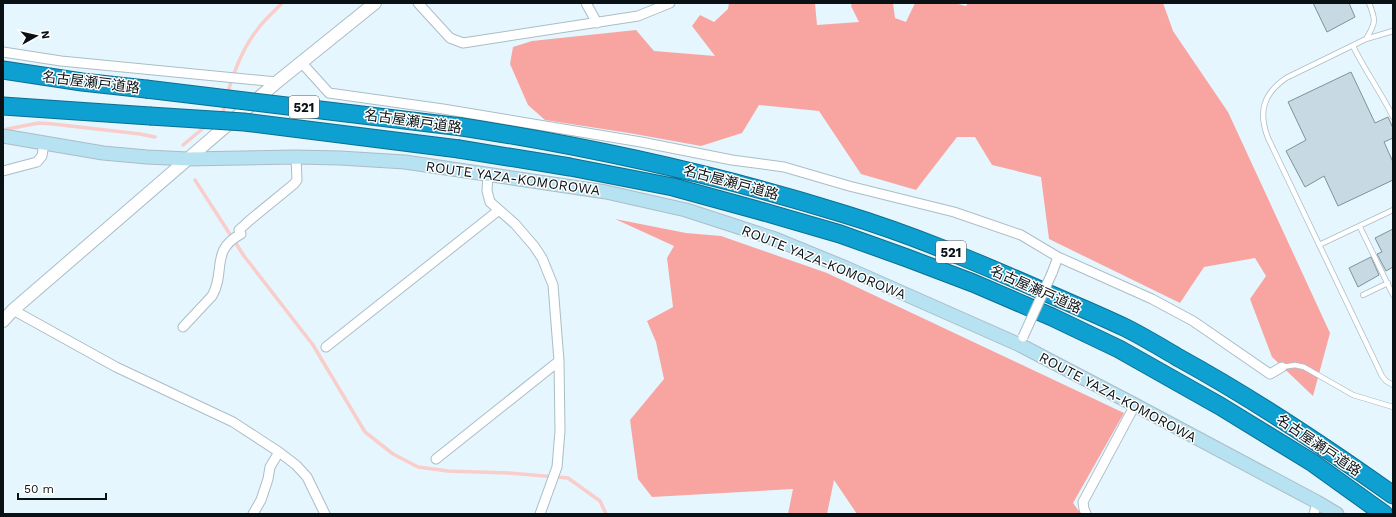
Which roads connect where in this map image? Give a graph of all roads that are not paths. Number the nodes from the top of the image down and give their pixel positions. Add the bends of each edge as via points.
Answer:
1 (375, 3) edge
2 (418, 3) edge
3 (586, 3) edge
4 (670, 3) edge
5 (1369, 3) edge
6 (597, 23) junction
7 (1393, 31) edge
8 (1366, 39) junction
9 (1353, 46) junction
10 (3, 52) edge
11 (301, 62) junction
12 (10, 71) edge
13 (277, 82) junction
14 (3, 106) edge
15 (1393, 116) edge
16 (3, 136) edge
17 (44, 143) junction
18 (296, 157) junction
19 (188, 159) junction
20 (3, 171) edge
21 (488, 174) junction
22 (499, 210) junction
23 (1393, 210) edge
24 (1360, 227) junction
25 (1319, 245) junction
26 (1058, 257) junction
27 (1388, 283) junction
28 (1393, 294) edge
29 (1363, 295) dead end
30 (13, 310) junction
31 (3, 321) edge
32 (183, 327) dead end
33 (1021, 341) junction
34 (326, 347) dead end
35 (559, 361) junction
36 (1282, 367) joint
37 (1393, 385) edge
38 (1135, 404) junction
39 (1393, 407) edge
40 (279, 452) junction
41 (436, 459) dead end
42 (1393, 495) edge
43 (1315, 508) edge
44 (253, 514) edge
45 (325, 514) edge
46 (540, 514) edge
47 (1086, 514) edge
48 (1337, 514) edge
49 (1384, 514) edge

1 - 11 street
2 - 6 street via 450,38 463,43
3 - 6 street
4 - 6 street via 638,16
5 - 8 lane via 1375,17 1373,29
7 - 8 lane
8 - 9 lane
9 - 15 lane
9 - 25 lane via 1276,85 1264,104 1262,115 1268,138
10 - 13 street via 61,61
11 - 13 street
11 - 26 street via 329,93 443,109 784,167 954,212 1021,235
12 - 42 highway, 名古屋瀬戸道路 / 521, bridge via 82,82 462,127 563,144 677,168 845,214 980,264 1127,329 1231,386
13 - 19 street
14 - 49 highway, 名古屋瀬戸道路 / 521, bridge via 244,122 459,149 673,187 840,234 973,283 1119,349 1220,406 1313,463
16 - 17 main road, ROUTE YAZA-KOMOROWA
17 - 19 main road, ROUTE YAZA-KOMOROWA via 103,153
17 - 20 street via 42,156 37,162
18 - 19 main road, ROUTE YAZA-KOMOROWA
18 - 21 main road, ROUTE YAZA-KOMOROWA via 405,162
18 - 32 street via 297,180 239,230 242,234 228,244 222,252 212,296
19 - 30 street
21 - 22 street via 488,197
21 - 33 main road, ROUTE YAZA-KOMOROWA via 606,192 686,210 775,239
22 - 34 street
22 - 35 street via 534,246 548,270 552,285
23 - 24 lane
24 - 25 lane
24 - 27 lane
25 - 37 lane via 1382,376
26 - 33 street, bridge
26 - 36 street via 1152,299 1193,322 1270,374
27 - 28 lane
27 - 29 lane
30 - 31 street
30 - 40 street via 116,367 233,422
33 - 38 main road, ROUTE YAZA-KOMOROWA
35 - 41 street
35 - 46 street via 560,430 557,467
36 - 39 lane via 1304,367 1353,395
38 - 43 main road, ROUTE YAZA-KOMOROWA
38 - 47 street via 1083,502
40 - 44 street via 270,467 261,500
40 - 45 street via 307,477
43 - 48 main road, ROUTE YAZA-KOMOROWA

